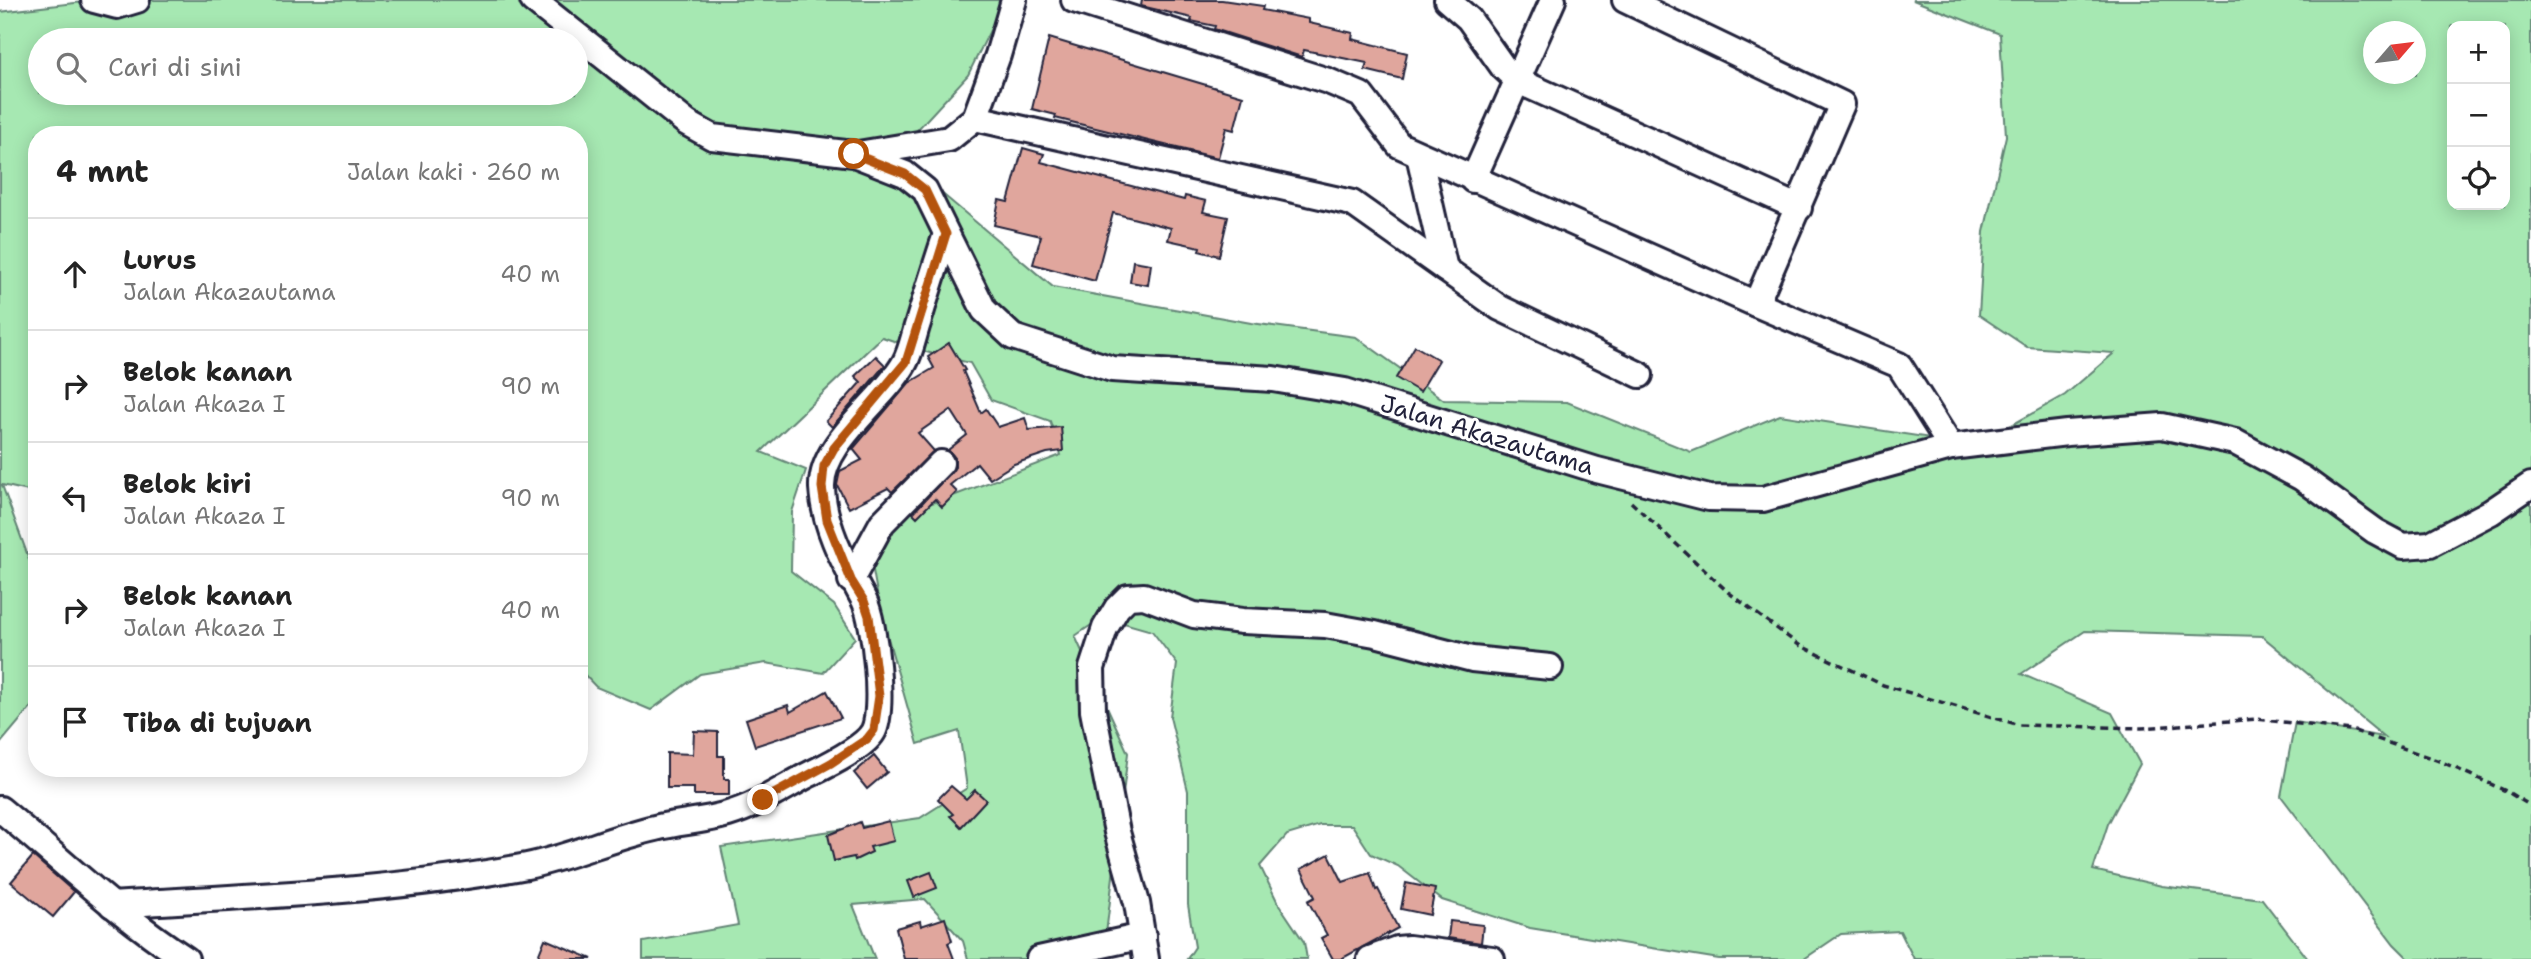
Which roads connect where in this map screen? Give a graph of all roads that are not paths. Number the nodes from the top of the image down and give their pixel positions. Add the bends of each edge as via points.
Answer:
1 (94, 0) edge
2 (137, 0) edge
3 (533, 0) edge
4 (1014, 0) edge
5 (1074, 0) edge
6 (1447, 0) edge
7 (1553, 0) edge
8 (1625, 0) edge
9 (568, 28) edge
10 (588, 44) edge
11 (1518, 81) junction
12 (975, 118) junction
13 (854, 154) junction
14 (1419, 155) junction
15 (1474, 180) junction
16 (1799, 208) junction
17 (946, 234) junction
18 (1446, 269) junction
19 (1756, 304) junction
20 (1640, 375) dead end
21 (1951, 447) junction
22 (940, 463) dead end
23 (2531, 485) edge
24 (851, 580) junction
25 (1550, 667) dead end
26 (0, 808) edge
27 (112, 905) junction
28 (1145, 947) edge
29 (186, 959) edge
30 (1039, 959) edge
31 (1370, 959) edge
32 (1492, 959) edge

1 - 2 street via 117,6
3 - 9 street, Jalan Akazautama
4 - 12 street
5 - 14 street via 1361,95 1399,145
6 - 11 street via 1469,19
7 - 11 street
8 - 16 street via 1842,104
10 - 13 street, Jalan Akazautama via 687,123 712,137
11 - 15 street
11 - 16 street
12 - 13 street via 949,139
12 - 18 street via 1352,203
13 - 17 street, Jalan Akazautama via 905,174 925,190
14 - 15 street
14 - 18 street
15 - 19 street
16 - 19 street
17 - 21 street, Jalan Akazautama via 984,310 1013,337 1112,369 1273,379 1346,391 1597,470 1709,498 1763,499
17 - 24 street via 906,362 824,466 827,520
18 - 20 street via 1500,308
19 - 21 street via 1899,365
21 - 23 street, Jalan Akazautama via 2162,426 2235,442 2302,478 2403,546 2430,544
22 - 24 street via 882,523
24 - 27 street via 869,616 879,696 874,730 831,763 763,800 722,816 656,827 564,858 524,866 366,888
25 - 28 street via 1472,659 1325,625 1194,615 1144,596 1128,597 1105,628 1092,668 1093,711
26 - 27 street
27 - 29 street
28 - 30 street
31 - 32 street via 1409,948

